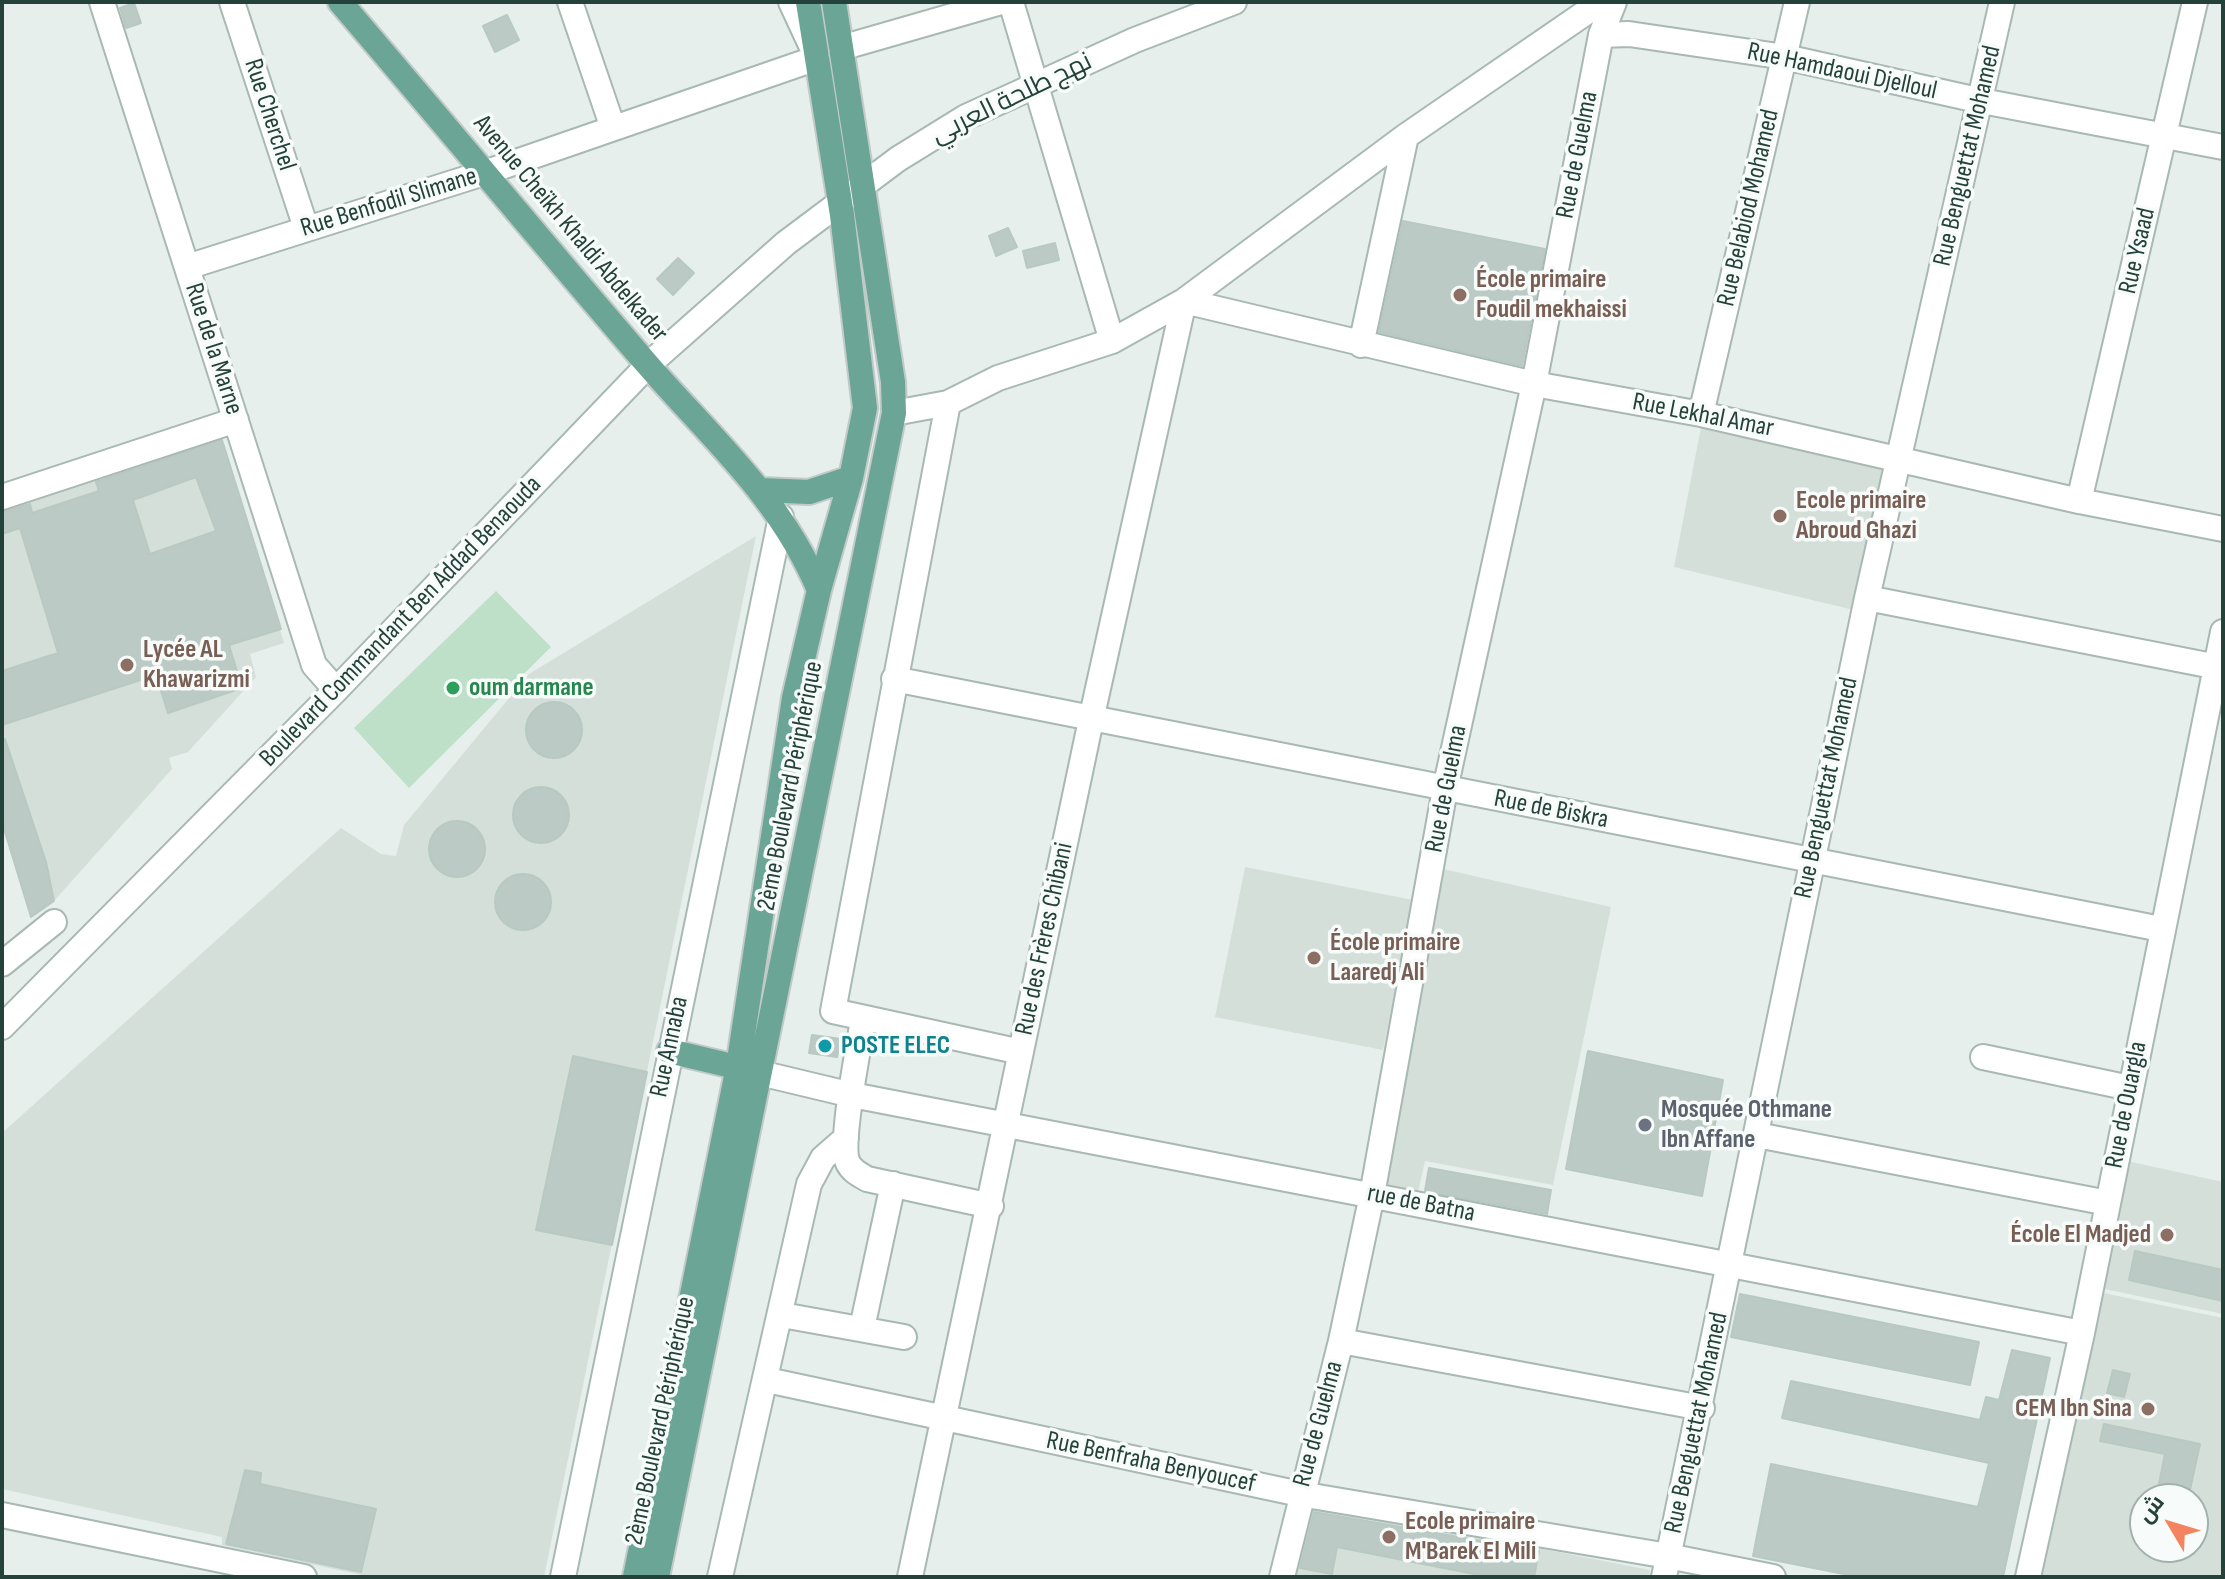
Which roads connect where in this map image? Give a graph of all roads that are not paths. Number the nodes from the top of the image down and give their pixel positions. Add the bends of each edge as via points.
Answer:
1 (232, 2) edge
2 (340, 2) edge
3 (570, 2) edge
4 (791, 2) edge
5 (808, 2) edge
6 (834, 2) edge
7 (1001, 2) edge
8 (1011, 2) edge
9 (1203, 2) edge
10 (1234, 2) edge
11 (1601, 2) edge
12 (1614, 2) edge
13 (1797, 2) edge
14 (2002, 2) edge
15 (2195, 2) edge
16 (109, 4) edge
17 (1601, 35) junction
18 (841, 48) junction
19 (1785, 57) junction
20 (817, 58) junction
21 (1034, 77) junction
22 (1982, 101) junction
23 (613, 128) junction
24 (1406, 136) junction
25 (2165, 136) junction
26 (2223, 147) edge
27 (487, 172) junction
28 (861, 177) junction
29 (839, 196) junction
30 (306, 228) junction
31 (187, 267) junction
32 (1184, 301) junction
33 (1112, 341) junction
34 (1361, 345) junction
35 (648, 365) junction
36 (1534, 384) junction
37 (948, 403) junction
38 (894, 413) junction
39 (1701, 414) junction
40 (236, 420) junction
41 (1898, 458) junction
42 (851, 478) junction
43 (762, 490) junction
44 (2, 497) edge
45 (2079, 501) junction
46 (781, 517) junction
47 (2223, 529) edge
48 (819, 590) junction
49 (1867, 598) junction
50 (2223, 632) edge
51 (2219, 668) edge
52 (894, 679) junction
53 (336, 690) junction
54 (1091, 720) junction
55 (1445, 789) junction
56 (1811, 861) junction
57 (54, 922) dead end
58 (2161, 929) junction
59 (2, 964) edge
60 (863, 1020) junction
61 (2, 1027) edge
62 (669, 1051) junction
63 (1021, 1052) junction
64 (1983, 1057) dead end
65 (749, 1070) junction
66 (2130, 1088) junction
67 (852, 1095) junction
68 (1008, 1124) junction
69 (1757, 1135) junction
70 (846, 1138) junction
71 (893, 1184) junction
72 (1372, 1195) junction
73 (2108, 1203) junction
74 (991, 1206) junction
75 (1731, 1265) junction
76 (782, 1315) junction
77 (862, 1328) junction
78 (2082, 1333) junction
79 (904, 1337) dead end
80 (1341, 1341) junction
81 (767, 1380) junction
82 (1702, 1408) junction
83 (946, 1420) junction
84 (1300, 1494) junction
85 (2, 1515) edge
86 (1666, 1566) edge
87 (304, 1577) edge
88 (563, 1577) edge
89 (635, 1577) edge
90 (657, 1577) edge
91 (720, 1577) edge
92 (910, 1577) edge
93 (1282, 1577) edge
94 (1773, 1577) edge
95 (2028, 1577) edge

1 - 30 street, Rue Cherchel
2 - 27 main road, Avenue Cheïkh Khaldi Abdelkader
3 - 23 street
4 - 20 street
5 - 20 main road, 2ème Boulevard Périphérique
6 - 18 main road, 2ème Boulevard Périphérique
7 - 18 street
8 - 21 street
9 - 21 street
10 - 21 street, نهج طلحة العربي
11 - 24 street
12 - 17 street, Rue de Guelma
13 - 19 street, Rue Belabiod Mohamed
14 - 22 street, Rue Benguettat Mohamed
15 - 25 street, Rue Ysaad
16 - 31 street, Rue de la Marne
17 - 19 street, Rue Hamdaoui Djelloul via 1629,34
17 - 36 street, Rue de Guelma
18 - 28 main road, 2ème Boulevard Périphérique
19 - 22 street, Rue Hamdaoui Djelloul
19 - 39 street, Rue Belabiod Mohamed
20 - 23 street, Rue Benfodil Slimane
20 - 29 main road, 2ème Boulevard Périphérique
21 - 28 street, نهج طلحة العربي
21 - 33 street
22 - 25 street, Rue Hamdaoui Djelloul
22 - 41 street, Rue Benguettat Mohamed
23 - 27 street, Rue Benfodil Slimane
24 - 32 street
24 - 34 street
25 - 26 street, Rue Hamdaoui Djelloul
25 - 45 street, Rue Ysaad
27 - 30 street, Rue Benfodil Slimane
27 - 35 main road, Avenue Cheïkh Khaldi Abdelkader
28 - 29 street, نهج طلحة العربي
28 - 38 main road, 2ème Boulevard Périphérique
29 - 35 street, Boulevard Commandant Ben Addad Benaouda
29 - 42 main road, 2ème Boulevard Périphérique via 865,408
30 - 31 street, Rue Benfodil Slimane
31 - 40 street, Rue de la Marne
32 - 33 street
32 - 34 street, Rue Lekhal Amar
32 - 54 street, Rue des Frères Chibani
33 - 37 street via 998,378
34 - 36 street, Rue Lekhal Amar
35 - 43 main road, Avenue Cheïkh Khaldi Abdelkader
35 - 53 street, Boulevard Commandant Ben Addad Benaouda
36 - 39 street, Rue Lekhal Amar
36 - 55 street, Rue de Guelma
37 - 38 street
37 - 52 street
38 - 65 main road, 2ème Boulevard Périphérique
39 - 41 street, Rue Lekhal Amar
40 - 44 street
40 - 53 street, Rue de la Marne via 314,665
41 - 45 street, Rue Lekhal Amar
41 - 49 street, Rue Benguettat Mohamed
42 - 43 main road via 809,492
42 - 48 main road, 2ème Boulevard Périphérique
43 - 46 main road, Avenue Cheïkh Khaldi Abdelkader
45 - 47 street, Rue Lekhal Amar
46 - 48 main road, Avenue Cheïkh Khaldi Abdelkader
46 - 62 street, Rue Annaba
48 - 65 main road, 2ème Boulevard Périphérique via 794,698
49 - 51 street
49 - 56 street, Rue Benguettat Mohamed
50 - 51 street, Rue de Ouargla
51 - 58 street, Rue de Ouargla
52 - 54 street, Rue de Biskra
52 - 60 street via 833,1011
53 - 61 street, Boulevard Commandant Ben Addad Benaouda
54 - 55 street, Rue de Biskra
54 - 63 street, Rue des Frères Chibani
55 - 56 street, Rue de Biskra
55 - 72 street, Rue de Guelma
56 - 58 street, Rue de Biskra
56 - 69 street, Rue Benguettat Mohamed
57 - 59 street
58 - 66 street, Rue de Ouargla
60 - 63 street
60 - 67 street
62 - 65 main road
62 - 88 street, Rue Annaba
63 - 68 street, Rue des Frères Chibani
64 - 66 street
65 - 67 street, rue de Batna
65 - 89 main road, 2ème Boulevard Périphérique
65 - 90 main road, 2ème Boulevard Périphérique
66 - 73 street, Rue de Ouargla
67 - 68 street, rue de Batna
67 - 70 street
68 - 72 street, rue de Batna
68 - 74 street, Rue des Frères Chibani
69 - 73 street
69 - 75 street, Rue Benguettat Mohamed
70 - 71 street via 846,1160 854,1171
70 - 76 street via 823,1158 809,1184
71 - 74 street
71 - 77 street
72 - 75 street, rue de Batna
72 - 80 street, Rue de Guelma
73 - 78 street, Rue de Ouargla
74 - 83 street, Rue des Frères Chibani
75 - 78 street, rue de Batna
75 - 82 street, Rue Benguettat Mohamed
76 - 77 street
76 - 81 street
77 - 79 street
78 - 95 street, Rue de Ouargla
80 - 82 street
80 - 84 street, Rue de Guelma
81 - 83 street, Rue Benfraha Benyoucef
81 - 91 street
82 - 86 street, Rue Benguettat Mohamed
83 - 84 street, Rue Benfraha Benyoucef
83 - 92 street, Rue des Frères Chibani
84 - 86 street, Rue Benfraha Benyoucef
84 - 93 street, Rue de Guelma
85 - 87 street
86 - 94 street, Rue Benfraha Benyoucef

